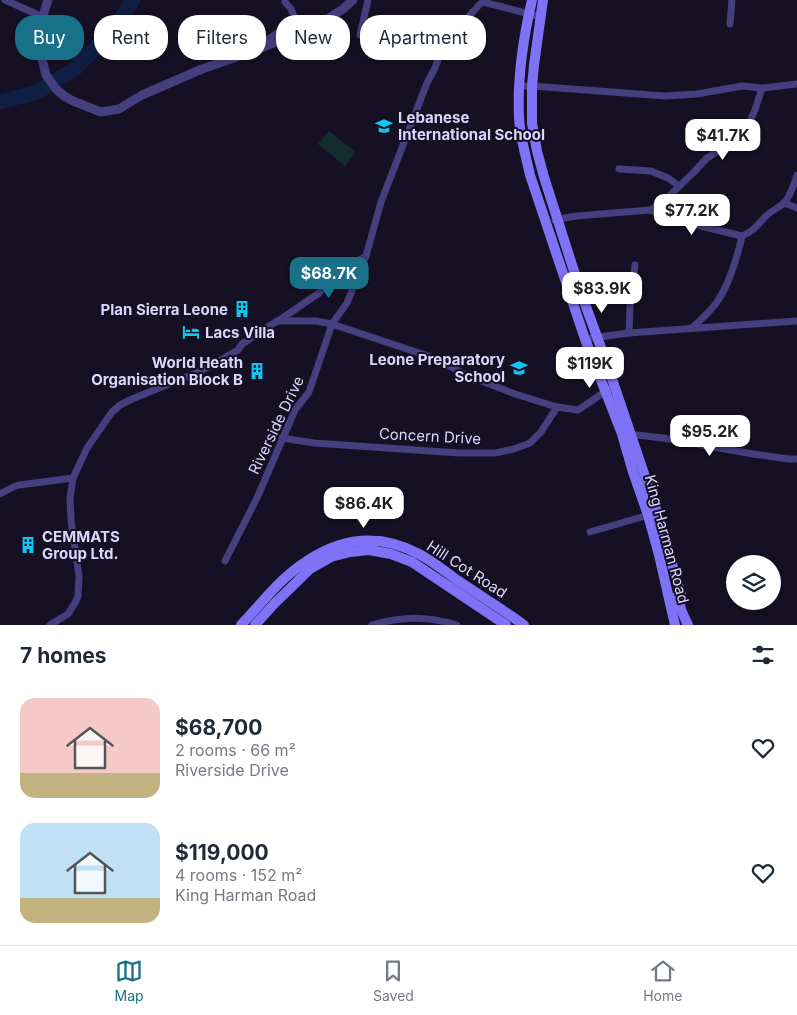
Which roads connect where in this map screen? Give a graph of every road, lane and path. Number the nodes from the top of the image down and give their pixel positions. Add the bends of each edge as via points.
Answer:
1 (5, 0) edge
2 (48, 0) edge
3 (286, 0) edge
4 (353, 0) edge
5 (368, 0) edge
6 (532, 0) edge
7 (543, 0) edge
8 (732, 0) edge
9 (528, 14) junction
10 (39, 15) edge
11 (44, 15) edge
12 (365, 15) edge
13 (540, 17) junction
14 (730, 24) dead end
15 (266, 41) edge
16 (266, 46) edge
17 (42, 60) edge
18 (228, 60) edge
19 (797, 84) edge
20 (519, 86) junction
21 (532, 86) junction
22 (762, 88) junction
23 (619, 169) dead end
24 (797, 175) edge
25 (678, 186) junction
26 (784, 203) junction
27 (797, 208) edge
28 (650, 210) junction
29 (557, 220) junction
30 (545, 221) junction
31 (742, 236) junction
32 (366, 256) junction
33 (634, 265) dead end
34 (277, 321) junction
35 (797, 321) edge
36 (332, 324) junction
37 (692, 328) junction
38 (629, 333) junction
39 (598, 338) junction
40 (585, 339) junction
41 (610, 388) junction
42 (557, 408) junction
43 (627, 434) junction
44 (282, 438) junction
45 (797, 458) edge
46 (73, 478) junction
47 (0, 494) edge
48 (652, 514) junction
49 (590, 532) dead end
50 (225, 561) dead end
51 (50, 625) edge
52 (242, 625) edge
53 (255, 625) edge
54 (372, 625) edge
55 (457, 625) edge
56 (506, 625) edge
57 (524, 625) edge
58 (675, 625) edge
59 (688, 625) edge

1 - 10 street
2 - 11 street
3 - 15 street via 295,19
4 - 16 street via 324,21
5 - 12 street
6 - 9 main road, King Harman Road
7 - 13 main road, King Harman Road
8 - 14 street
9 - 13 street, Riverside Drive
9 - 20 main road, King Harman Road
9 - 32 street, Riverside Drive via 483,2 443,45 381,202
13 - 21 main road, King Harman Road
17 - 18 street via 46,75 56,89 72,101 101,112 119,109 142,94
19 - 22 street
20 - 21 street
20 - 30 main road, King Harman Road via 519,120 524,148
21 - 22 street via 665,96 742,86
21 - 29 main road, King Harman Road via 532,123
22 - 25 street via 744,134 707,158
23 - 25 street via 651,171
24 - 26 street
25 - 28 street
26 - 27 street
26 - 31 street via 750,233
28 - 29 street
28 - 31 street via 676,220
29 - 30 street
29 - 39 main road, King Harman Road
30 - 40 main road, King Harman Road
31 - 37 street via 722,293
32 - 34 street
32 - 36 street, Riverside Drive via 347,303
33 - 38 street
34 - 36 street
34 - 46 street via 238,350 199,372 120,405 91,441
35 - 37 street
36 - 42 street via 434,358 466,375
36 - 44 street, Riverside Drive via 309,392 295,410
37 - 38 street
38 - 39 street
39 - 40 street
39 - 41 main road, King Harman Road via 608,364
40 - 41 main road, King Harman Road
41 - 42 street via 578,410
41 - 43 main road, King Harman Road
42 - 44 street, Concern Drive via 530,443 494,453 314,444
43 - 45 street
43 - 48 main road, King Harman Road via 633,472
44 - 50 street, Riverside Drive via 257,498
46 - 47 street via 19,484
46 - 51 street via 70,498 79,576 78,596 68,614
48 - 49 street
48 - 58 main road, King Harman Road
48 - 59 main road, King Harman Road via 681,595 677,596
52 - 57 main road, Hill Cot Road via 306,561 328,548 348,542 375,541 395,544 419,554
53 - 56 main road, Hill Cot Road via 310,569 331,557 369,550 412,562
54 - 55 street via 414,617

